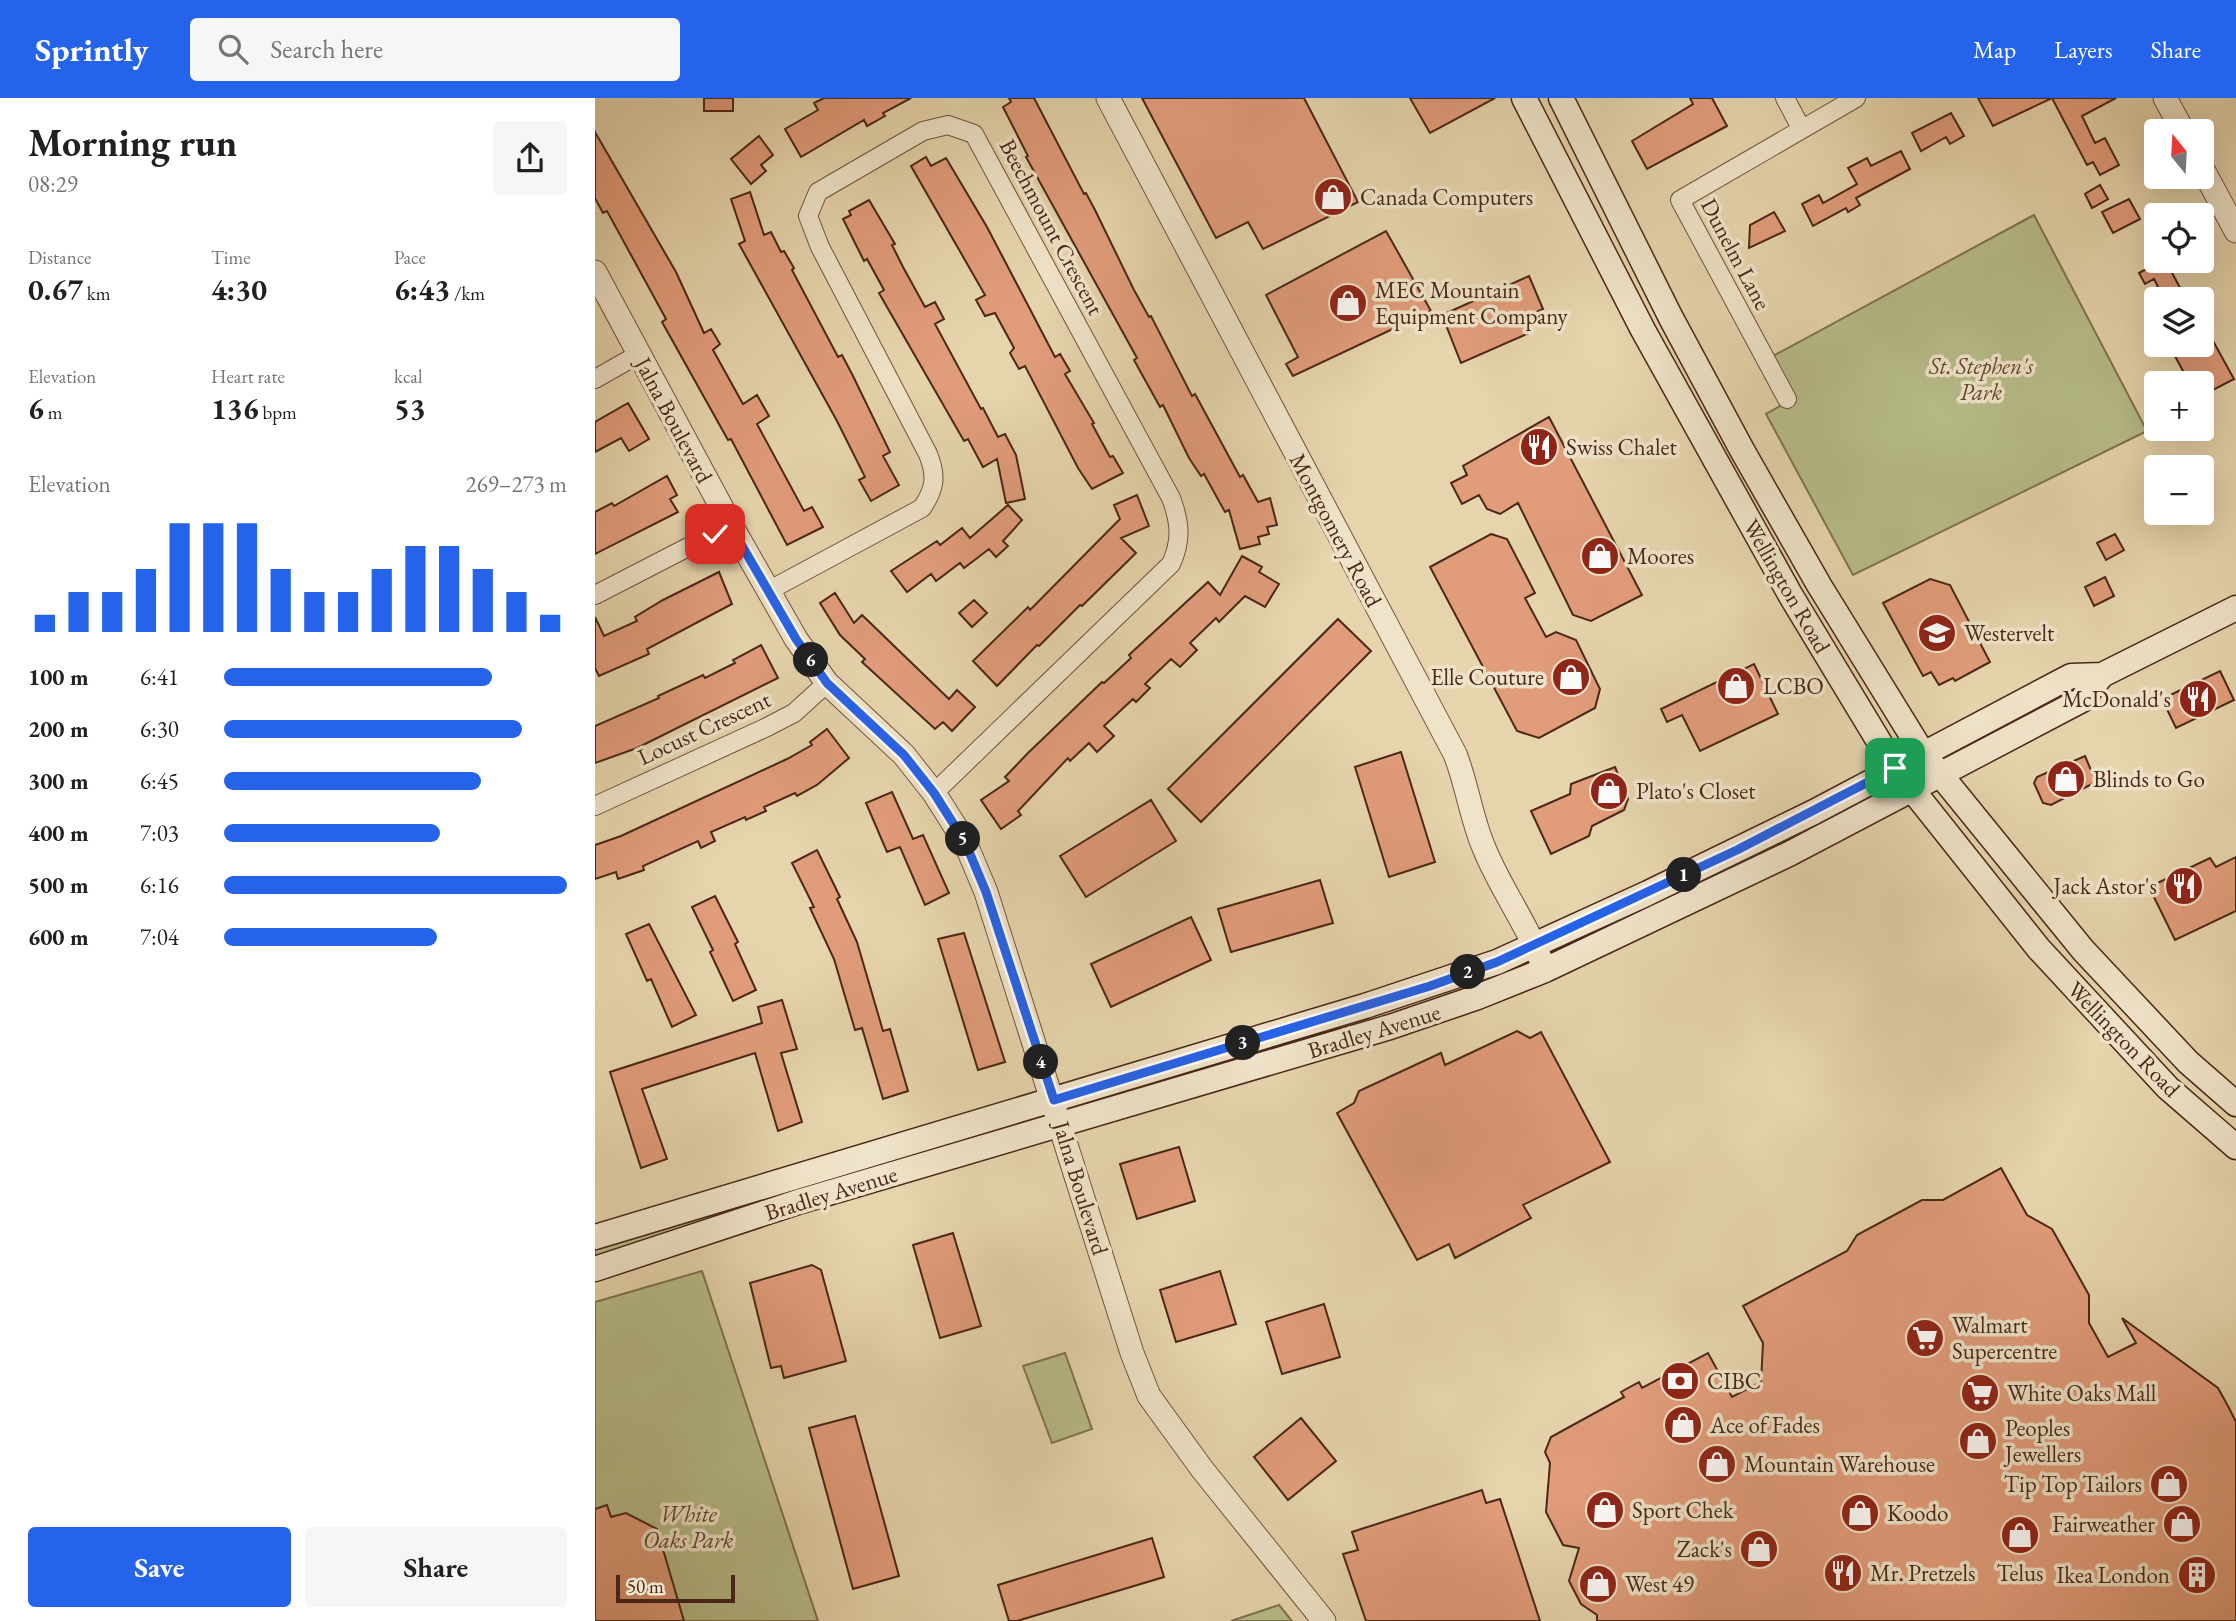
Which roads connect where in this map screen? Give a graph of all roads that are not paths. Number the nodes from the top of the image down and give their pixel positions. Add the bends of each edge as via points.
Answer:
1 (1108, 98) edge
2 (1524, 98) edge
3 (1561, 98) edge
4 (1784, 98) edge
5 (1856, 98) edge
6 (2165, 98) edge
7 (2176, 119) edge
8 (1801, 128) junction
9 (2213, 189) edge
10 (2236, 231) edge
11 (595, 272) edge
12 (639, 354) junction
13 (595, 379) edge
14 (1787, 399) dead end
15 (730, 525) junction
16 (768, 591) junction
17 (595, 595) edge
18 (2236, 608) edge
19 (2102, 675) junction
20 (827, 683) junction
21 (1922, 752) junction
22 (1895, 768) junction
23 (1939, 775) junction
24 (1911, 791) junction
25 (934, 793) junction
26 (595, 806) edge
27 (1536, 946) junction
28 (1545, 970) junction
29 (1054, 1100) junction
30 (2236, 1104) edge
31 (1062, 1124) junction
32 (2236, 1147) edge
33 (595, 1237) edge
34 (595, 1269) edge
35 (1324, 1621) edge

1 - 27 street, Montgomery Road via 1455,754 1482,845
2 - 22 main road, Wellington Road via 1649,342 1791,597
3 - 21 main road, Wellington Road via 1742,450
4 - 8 street
5 - 8 street, Dunelm Lane
6 - 7 street
8 - 14 street, Dunelm Lane via 1680,200
9 - 10 street
11 - 12 street, Jalna Boulevard
12 - 13 street
12 - 15 street, Jalna Boulevard
15 - 16 street, Jalna Boulevard
15 - 17 street
16 - 20 street, Jalna Boulevard
16 - 25 street, Beechmount Crescent via 922,508 932,494 935,478 928,454 820,247 808,216 818,192 923,131 948,125 974,134 1171,498 1180,530 1171,564
18 - 19 main road, Bradley Avenue
19 - 21 main road, Bradley Avenue via 2071,676
19 - 23 main road, Bradley Avenue via 2082,700
20 - 25 street, Jalna Boulevard via 904,755
20 - 26 street, Locust Crescent via 794,713
21 - 22 main road, Bradley Avenue
21 - 23 main road, Wellington Road
22 - 24 main road, Wellington Road
22 - 27 main road, Bradley Avenue via 1770,834
23 - 24 main road, Bradley Avenue
23 - 30 main road, Wellington Road via 2083,950 2187,1062
24 - 28 main road, Bradley Avenue
24 - 32 main road, Wellington Road via 2039,949 2168,1088
25 - 29 street, Jalna Boulevard via 965,842 986,892
27 - 28 street, Montgomery Road
27 - 29 main road, Bradley Avenue via 1430,986
28 - 31 main road, Bradley Avenue via 1403,1023
29 - 31 street, Jalna Boulevard
29 - 33 main road, Bradley Avenue
31 - 34 main road, Bradley Avenue
31 - 35 street, Jalna Boulevard via 1149,1396

